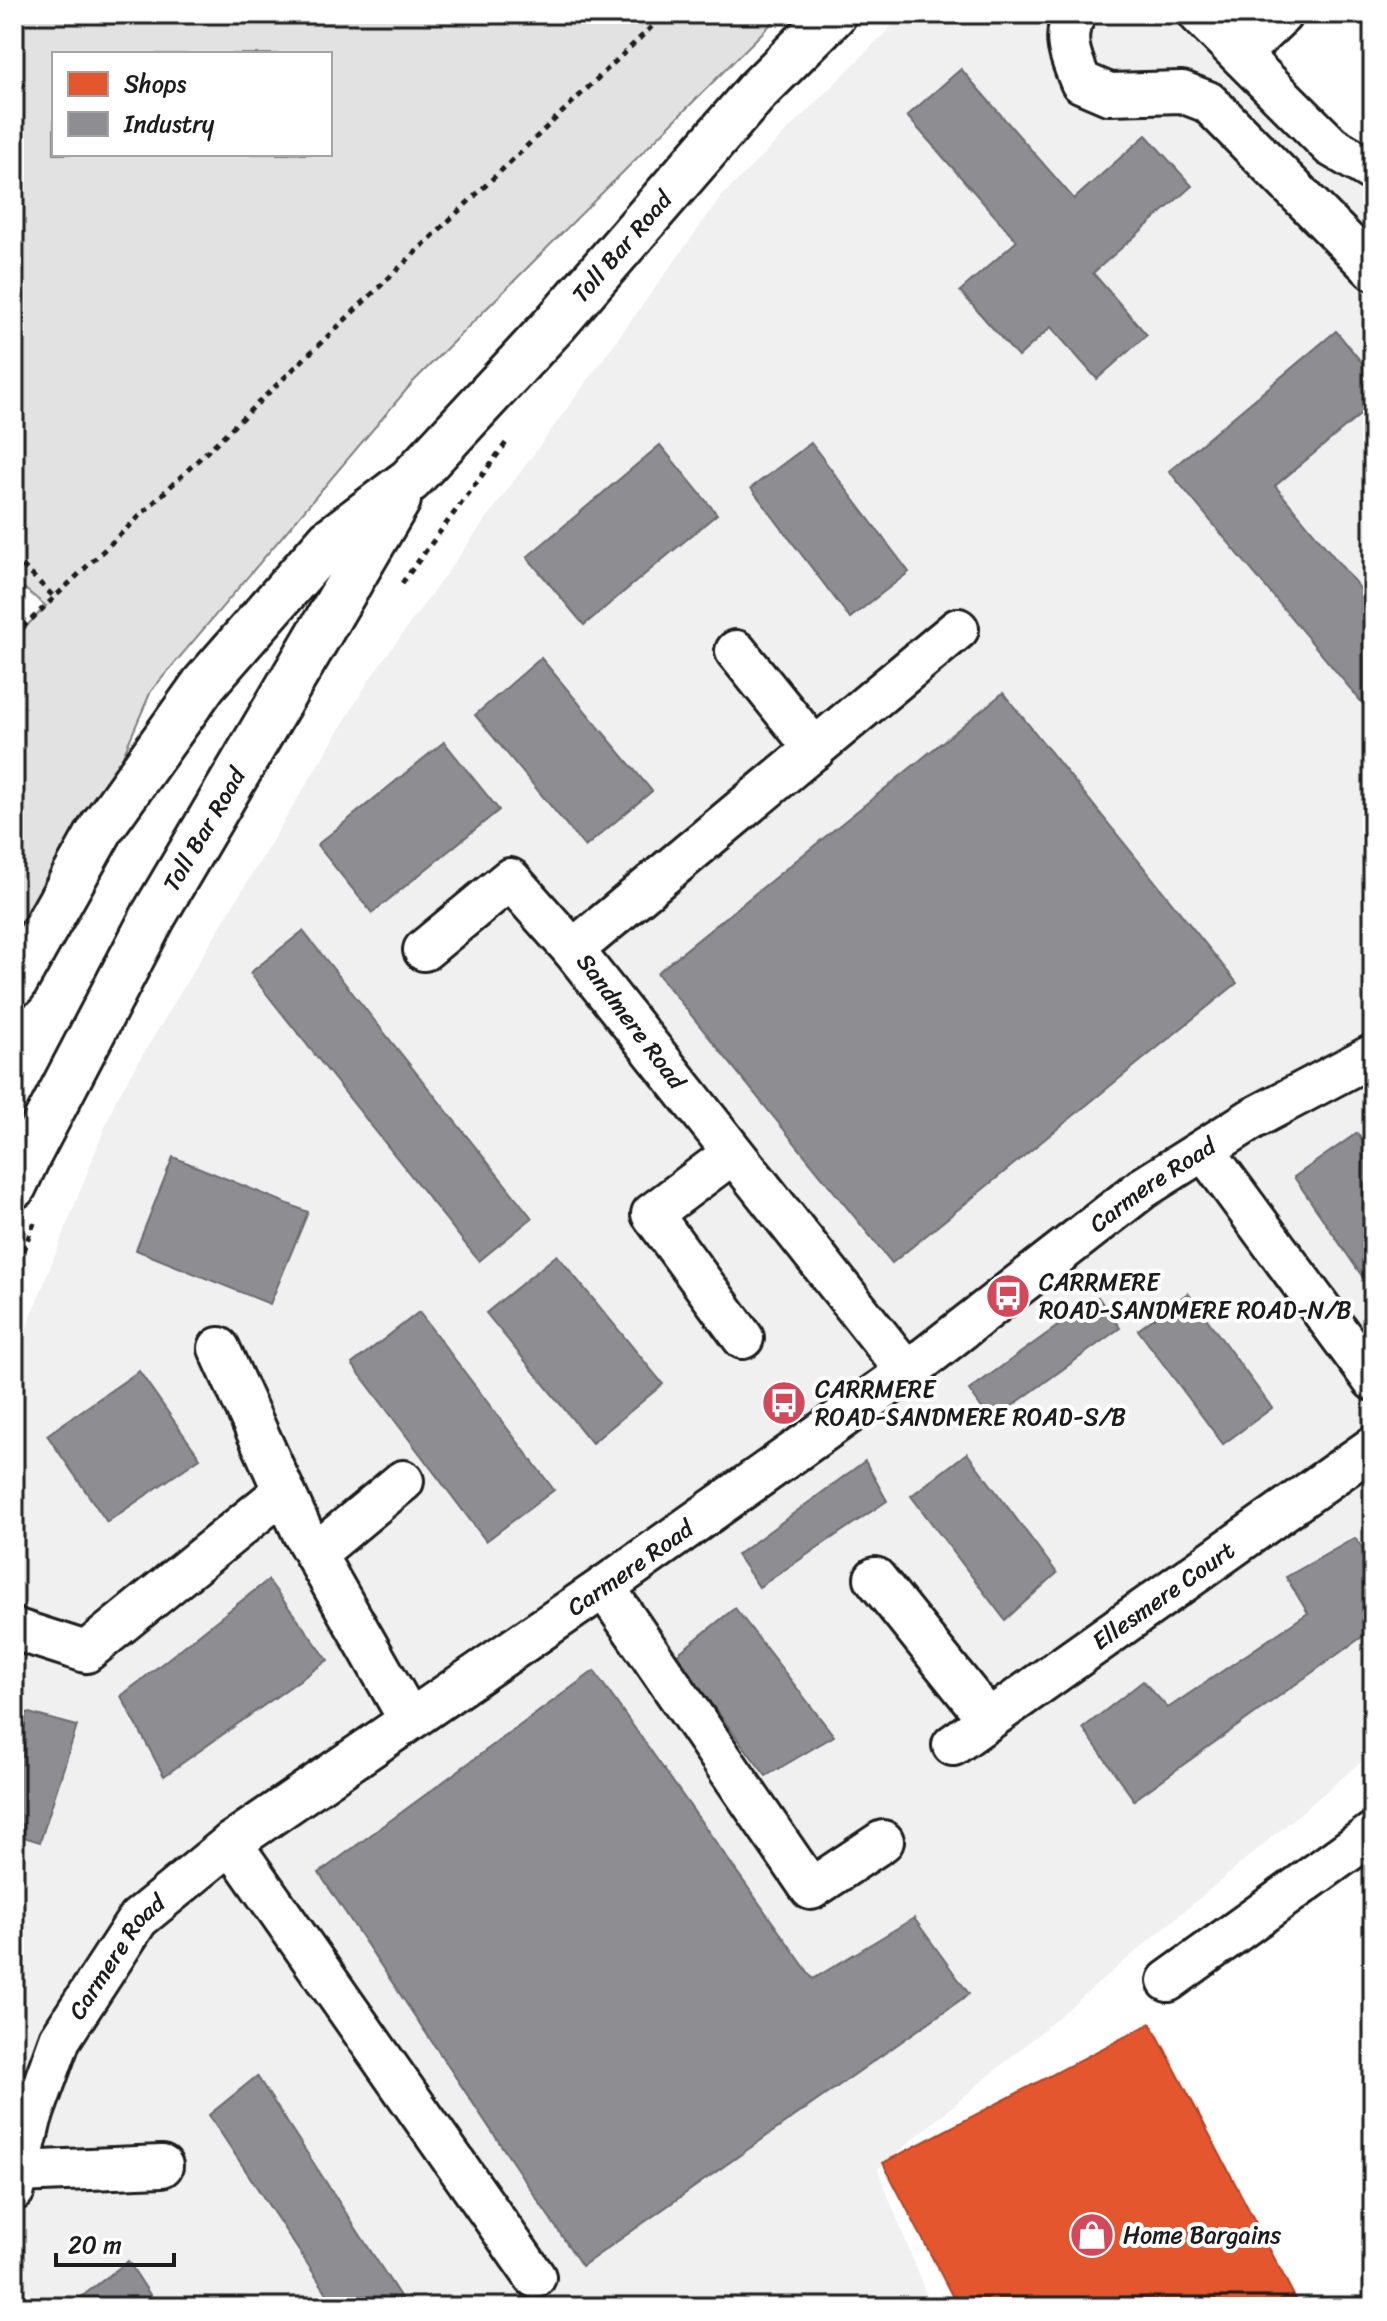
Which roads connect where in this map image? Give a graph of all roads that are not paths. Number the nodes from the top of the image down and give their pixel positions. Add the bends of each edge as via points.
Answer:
1 (834, 14) edge
2 (1076, 14) edge
3 (1199, 14) edge
4 (1282, 14) edge
5 (1240, 54) junction
6 (1373, 171) edge
7 (1373, 269) edge
8 (410, 480) junction
9 (958, 629) dead end
10 (736, 651) dead end
11 (815, 749) junction
12 (424, 950) dead end
13 (573, 950) junction
14 (14, 984) edge
15 (1373, 1055) edge
16 (1204, 1150) junction
17 (733, 1153) junction
18 (25, 1201) edge
19 (743, 1338) dead end
20 (219, 1348) dead end
21 (907, 1372) junction
22 (1373, 1380) edge
23 (1373, 1447) edge
24 (403, 1481) dead end
25 (284, 1491) junction
26 (315, 1554) junction
27 (875, 1578) dead end
28 (604, 1587) junction
29 (14, 1629) edge
30 (409, 1719) junction
31 (988, 1719) junction
32 (953, 1745) dead end
33 (1373, 1833) edge
34 (883, 1841) dead end
35 (231, 1843) junction
36 (1168, 1981) dead end
37 (162, 2166) dead end
38 (16, 2181) edge
39 (535, 2277) dead end

1 - 8 main road, Toll Bar Road via 757,91 555,324
2 - 7 street via 1068,50 1081,82 1109,94 1182,92 1208,102
3 - 5 street
4 - 5 street
5 - 6 street via 1331,146
8 - 14 main road, Toll Bar Road via 330,540 204,684 102,827
8 - 18 main road, Toll Bar Road via 154,915 28,1156
9 - 11 street, Sandmere Road
10 - 11 street
11 - 13 street, Sandmere Road
12 - 13 street via 510,879
13 - 17 street, Sandmere Road
15 - 16 street, Carmere Road
16 - 21 street, Carmere Road via 1143,1188
16 - 22 street
17 - 19 street via 652,1214
17 - 21 street, Sandmere Road
20 - 25 street
21 - 28 street, Carmere Road
23 - 31 street, Ellesmere Court
24 - 26 street
25 - 26 street
25 - 29 street via 86,1652
26 - 30 street
27 - 31 street
28 - 30 street, Carmere Road
28 - 34 street via 811,1889
30 - 35 street, Carmere Road
31 - 32 street, Ellesmere Court
33 - 36 street
35 - 38 street, Carmere Road via 138,1919 60,2039 31,2119
35 - 39 street
37 - 38 street

